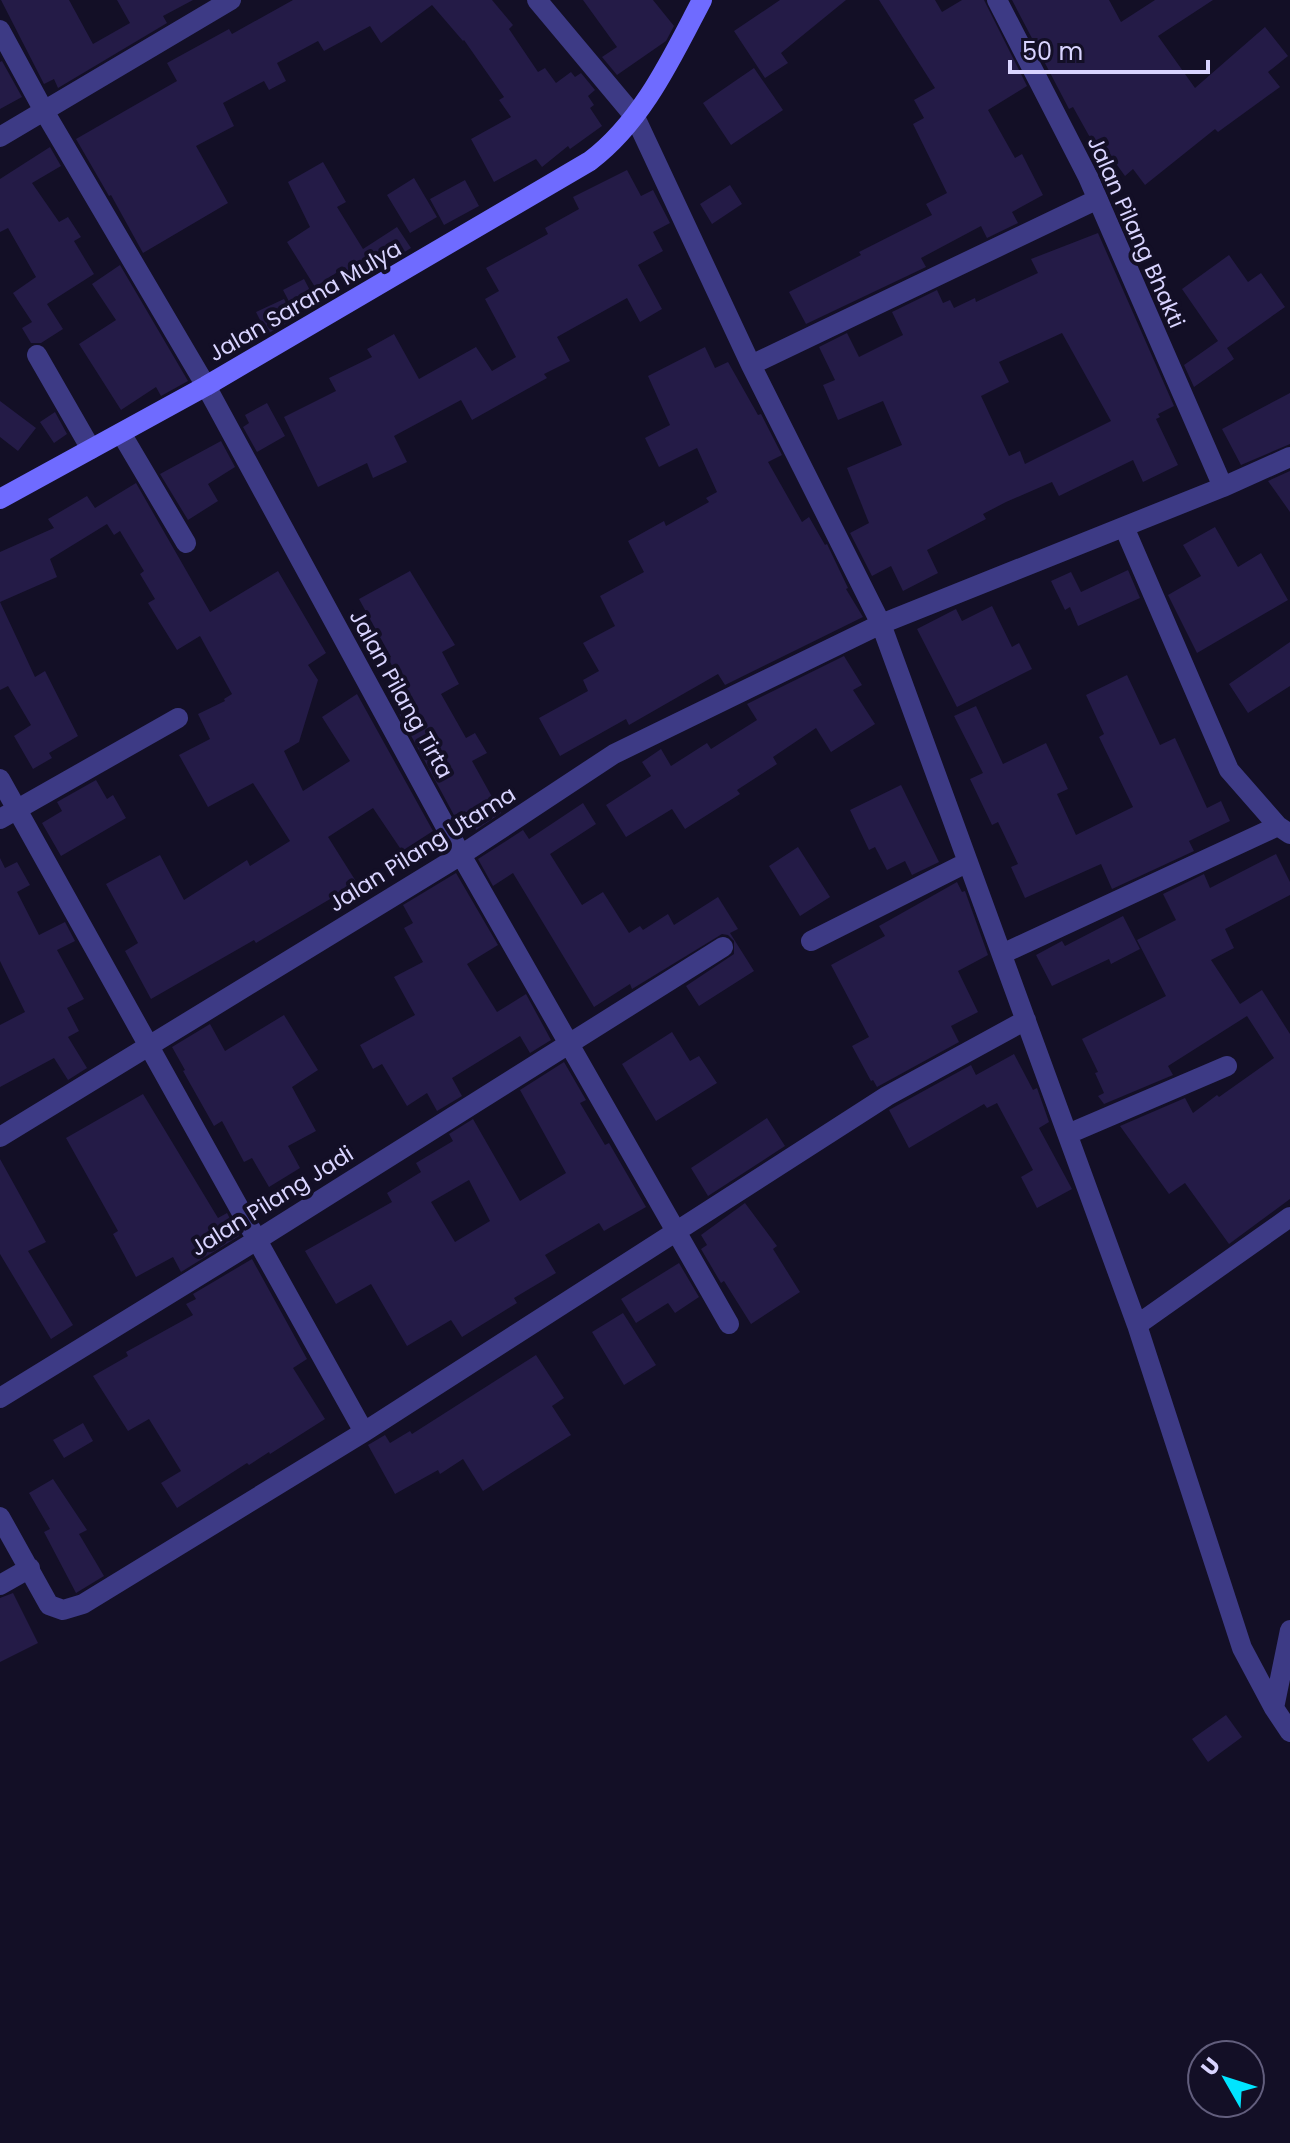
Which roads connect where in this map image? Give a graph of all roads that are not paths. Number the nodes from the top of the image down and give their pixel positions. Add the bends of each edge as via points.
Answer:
1 (231, 0) edge
2 (537, 0) edge
3 (702, 0) edge
4 (997, 0) edge
5 (0, 30) edge
6 (44, 111) junction
7 (630, 123) junction
8 (0, 137) edge
9 (1098, 199) junction
10 (37, 355) dead end
11 (751, 365) junction
12 (206, 386) junction
13 (121, 433) junction
14 (91, 449) junction
15 (1290, 457) edge
16 (1223, 487) junction
17 (0, 499) edge
18 (1124, 527) junction
19 (186, 543) dead end
20 (881, 624) junction
21 (178, 718) dead end
22 (0, 779) edge
23 (8, 815) edge
24 (1284, 830) edge
25 (461, 855) junction
26 (968, 862) junction
27 (811, 941) dead end
28 (723, 947) dead end
29 (1002, 954) junction
30 (1026, 1020) junction
31 (568, 1042) junction
32 (149, 1045) junction
33 (1227, 1066) dead end
34 (1068, 1134) junction
35 (0, 1137) edge
36 (1290, 1217) edge
37 (675, 1232) junction
38 (257, 1240) junction
39 (729, 1324) dead end
40 (1137, 1325) junction
41 (0, 1398) edge
42 (364, 1432) junction
43 (0, 1517) edge
44 (30, 1568) junction
45 (0, 1585) edge
46 (1290, 1630) edge
47 (1274, 1708) junction
48 (1290, 1732) edge

1 - 6 street
2 - 7 street
3 - 7 street, Jalan Sarana Mulya
4 - 9 street, Jalan Pilang Bhakti
5 - 6 street, Jalan Pilang Tirta
6 - 8 street
6 - 12 street, Jalan Pilang Tirta
7 - 11 street
7 - 12 street, Jalan Sarana Mulya via 590,161
9 - 11 street
9 - 16 street, Jalan Pilang Bhakti
10 - 14 street
11 - 20 street
12 - 13 street, Jalan Sarana Mulya
12 - 25 street, Jalan Pilang Tirta
13 - 14 street, Jalan Sarana Mulya
13 - 19 street
14 - 17 street, Jalan Sarana Mulya
15 - 16 street, Jalan Pilang Utama
16 - 18 street, Jalan Pilang Utama
18 - 20 street, Jalan Pilang Utama
18 - 24 street via 1229,770
20 - 25 street, Jalan Pilang Utama via 614,754
20 - 26 street
21 - 23 street
22 - 23 street
23 - 32 street
24 - 29 street
25 - 31 street, Jalan Pilang Tirta
25 - 32 street, Jalan Pilang Utama
26 - 27 street
26 - 29 street
28 - 31 street, Jalan Pilang Jadi
29 - 30 street
30 - 34 street
30 - 37 street via 887,1096
31 - 37 street, Jalan Pilang Tirta
31 - 38 street, Jalan Pilang Jadi
32 - 35 street, Jalan Pilang Utama
32 - 38 street
33 - 34 street
34 - 40 street
36 - 40 street
37 - 39 street, Jalan Pilang Tirta
37 - 42 street
38 - 41 street, Jalan Pilang Jadi
38 - 42 street
40 - 47 street via 1242,1648
42 - 44 street via 71,1609 49,1605
43 - 44 street
44 - 45 street
46 - 47 street
47 - 48 street

